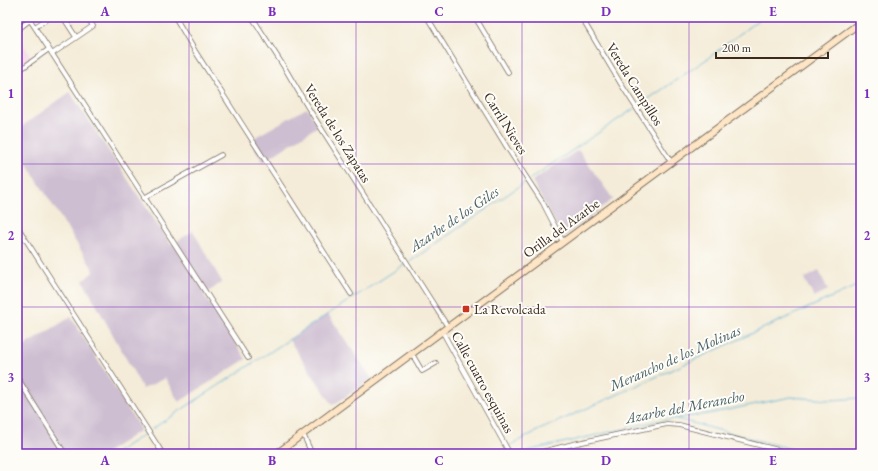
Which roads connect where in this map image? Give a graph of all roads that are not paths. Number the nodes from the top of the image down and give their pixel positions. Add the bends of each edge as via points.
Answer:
1 (50, 17) edge
2 (63, 17) edge
3 (87, 17) edge
4 (175, 17) edge
5 (252, 17) edge
6 (428, 17) edge
7 (475, 17) edge
8 (582, 17) edge
9 (29, 18) edge
10 (17, 22) edge
11 (861, 22) edge
12 (21, 27) junction
13 (35, 27) junction
14 (17, 30) edge
15 (76, 37) junction
16 (49, 49) junction
17 (52, 54) junction
18 (17, 72) edge
19 (508, 72) dead end
20 (221, 155) dead end
21 (671, 162) junction
22 (144, 198) junction
23 (17, 226) edge
24 (563, 242) junction
25 (351, 294) dead end
26 (448, 327) junction
27 (442, 331) junction
28 (412, 354) junction
29 (248, 358) dead end
30 (436, 363) dead end
31 (17, 377) edge
32 (303, 434) junction
33 (65, 454) edge
34 (163, 454) edge
35 (276, 454) edge
36 (312, 454) edge
37 (510, 454) edge
38 (534, 454) edge
39 (794, 454) edge

1 - 13 street
2 - 15 street
3 - 15 street via 93,26
4 - 25 street via 194,51
5 - 26 street, Vereda de los Zapatas
6 - 24 street, Carril Nieves via 543,203
7 - 19 street
8 - 21 street, Vereda Campillos
9 - 12 street
9 - 13 street
10 - 12 street
11 - 21 street, Orilla del Azarbe
12 - 14 street
13 - 16 street
15 - 17 street
16 - 17 street
16 - 18 street
17 - 22 street
20 - 22 street
21 - 24 street, Orilla del Azarbe
22 - 29 street
23 - 34 street
24 - 26 street, Orilla del Azarbe
26 - 27 street, Orilla del Azarbe
27 - 28 street, Orilla del Azarbe
27 - 37 street, Calle cuatro esquinas
28 - 30 street via 422,371
28 - 32 street, Orilla del Azarbe
31 - 33 street
32 - 35 street, Orilla del Azarbe
32 - 36 street
38 - 39 street via 667,424

